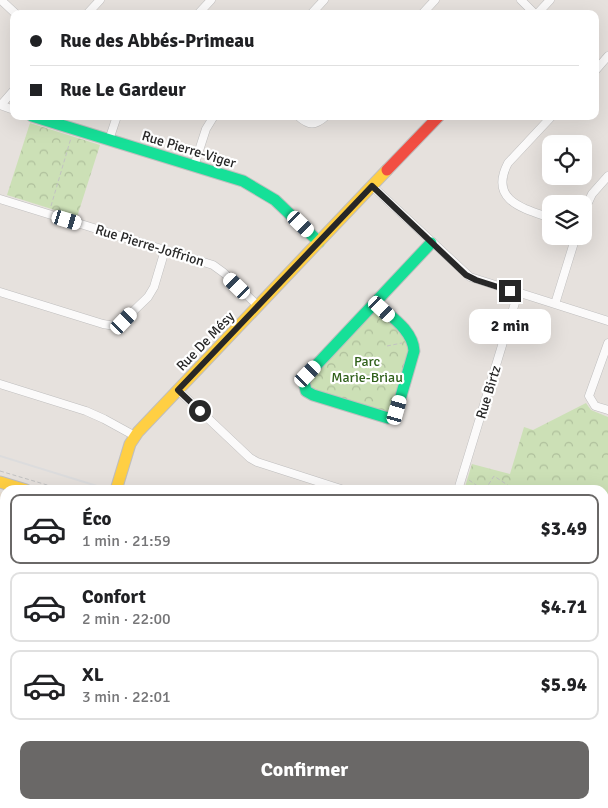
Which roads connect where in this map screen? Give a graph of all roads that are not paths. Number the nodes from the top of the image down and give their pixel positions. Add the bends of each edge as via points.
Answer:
1 (1, 0) edge
2 (100, 0) edge
3 (211, 0) edge
4 (324, 0) edge
5 (435, 0) edge
6 (520, 0) edge
7 (550, 0) edge
8 (12, 10) edge
9 (91, 10) edge
10 (202, 10) edge
11 (315, 10) edge
12 (426, 10) edge
13 (531, 10) edge
14 (540, 10) edge
15 (608, 56) edge
16 (599, 66) edge
17 (10, 95) edge
18 (1, 105) edge
19 (45, 120) edge
20 (116, 120) edge
21 (212, 120) edge
22 (303, 120) edge
23 (323, 120) edge
24 (435, 120) edge
25 (548, 120) edge
26 (109, 140) junction
27 (194, 166) junction
28 (608, 176) edge
29 (372, 186) junction
30 (592, 195) edge
31 (0, 199) edge
32 (542, 215) edge
33 (319, 242) junction
34 (431, 242) junction
35 (573, 245) edge
36 (165, 250) junction
37 (0, 292) edge
38 (518, 293) junction
39 (376, 303) junction
40 (555, 304) junction
41 (258, 306) junction
42 (608, 320) edge
43 (608, 343) edge
44 (0, 384) edge
45 (178, 390) junction
46 (608, 410) edge
47 (135, 436) junction
48 (118, 485) edge
49 (328, 485) edge
50 (460, 485) edge

1 - 8 street
2 - 9 street
3 - 10 street
4 - 11 street
5 - 12 street
6 - 13 street
7 - 14 street
15 - 16 street
17 - 18 street
19 - 26 street, Rue Pierre-Viger
20 - 26 street
21 - 27 street
22 - 23 street via 312,125
24 - 29 street, Rue De Mésy
25 - 32 street via 508,163 503,181 507,196 517,206
26 - 27 street, Rue Pierre-Viger
27 - 33 street, Rue Pierre-Viger via 264,192 281,204
28 - 30 street
29 - 33 street, Rue De Mésy
29 - 34 street
31 - 36 street, Rue Pierre-Joffrion
33 - 41 street, Rue De Mésy
34 - 38 street via 470,277
34 - 39 street
35 - 40 street
36 - 37 street via 150,294 115,326
36 - 41 street, Rue Pierre-Joffrion via 217,268
38 - 40 street
38 - 50 street, Rue Birtz
39 - 39 street via 308,374 304,387 313,395 392,417 397,410 414,344
40 - 42 street
41 - 45 street, Rue De Mésy
43 - 46 street via 589,396 595,406
44 - 47 street via 86,411
45 - 47 street, Rue De Mésy
45 - 49 street via 256,462
47 - 48 street, Rue De Mésy

